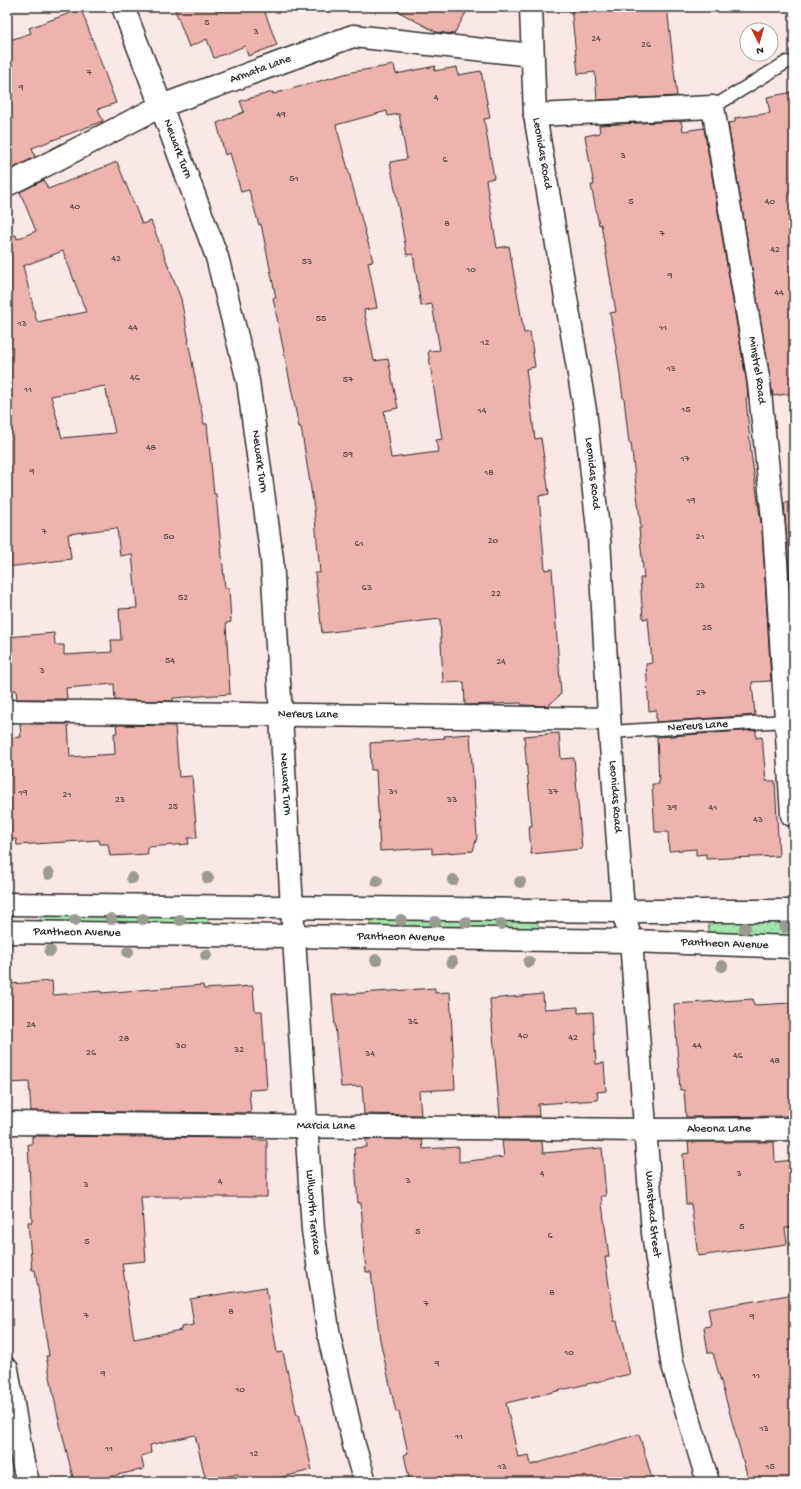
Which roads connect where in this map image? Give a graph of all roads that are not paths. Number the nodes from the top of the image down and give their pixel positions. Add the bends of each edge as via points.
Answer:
1 (123, 7) edge
2 (531, 7) edge
3 (532, 55) junction
4 (787, 62) dead end
5 (161, 106) junction
6 (714, 107) junction
7 (535, 115) junction
8 (7, 185) edge
9 (7, 711) edge
10 (280, 714) junction
11 (786, 721) junction
12 (610, 725) junction
13 (792, 815) dead end
14 (7, 904) edge
15 (292, 908) junction
16 (623, 911) junction
17 (794, 911) edge
18 (7, 932) edge
19 (294, 937) junction
20 (631, 942) junction
21 (794, 947) edge
22 (7, 1123) edge
23 (306, 1126) junction
24 (794, 1129) edge
25 (645, 1130) junction
26 (7, 1369) edge
27 (28, 1482) edge
28 (365, 1482) edge
29 (708, 1482) edge

1 - 5 street, Newark Turn
2 - 3 street, Leonidas Road
3 - 5 street, Armata Lane via 353,36
3 - 7 street, Leonidas Road
4 - 6 lane
5 - 8 street, Armata Lane
5 - 10 street, Newark Turn via 217,257 248,381 272,559
6 - 7 street
6 - 11 street, Minstrel Road via 759,383 774,529
7 - 12 street, Leonidas Road via 585,410 599,538
9 - 10 street, Nereus Lane
10 - 12 street, Nereus Lane
10 - 15 street, Newark Turn
11 - 12 lane, Nereus Lane
11 - 13 street, Minstrel Road
12 - 16 street, Leonidas Road
14 - 15 street
15 - 16 street
15 - 19 street, Newark Turn
16 - 17 street
16 - 20 street, Leonidas Road
18 - 19 street, Pantheon Avenue
19 - 20 street, Pantheon Avenue
19 - 23 street, Lullworth Terrace
20 - 21 street, Pantheon Avenue
20 - 25 street, Wanstead Street
22 - 23 street, Marcia Lane
23 - 25 street, Marcia Lane
23 - 28 street, Lullworth Terrace via 313,1230 329,1336
24 - 25 street, Abeona Lane
25 - 29 street, Wanstead Street via 653,1233 672,1362
26 - 27 street

